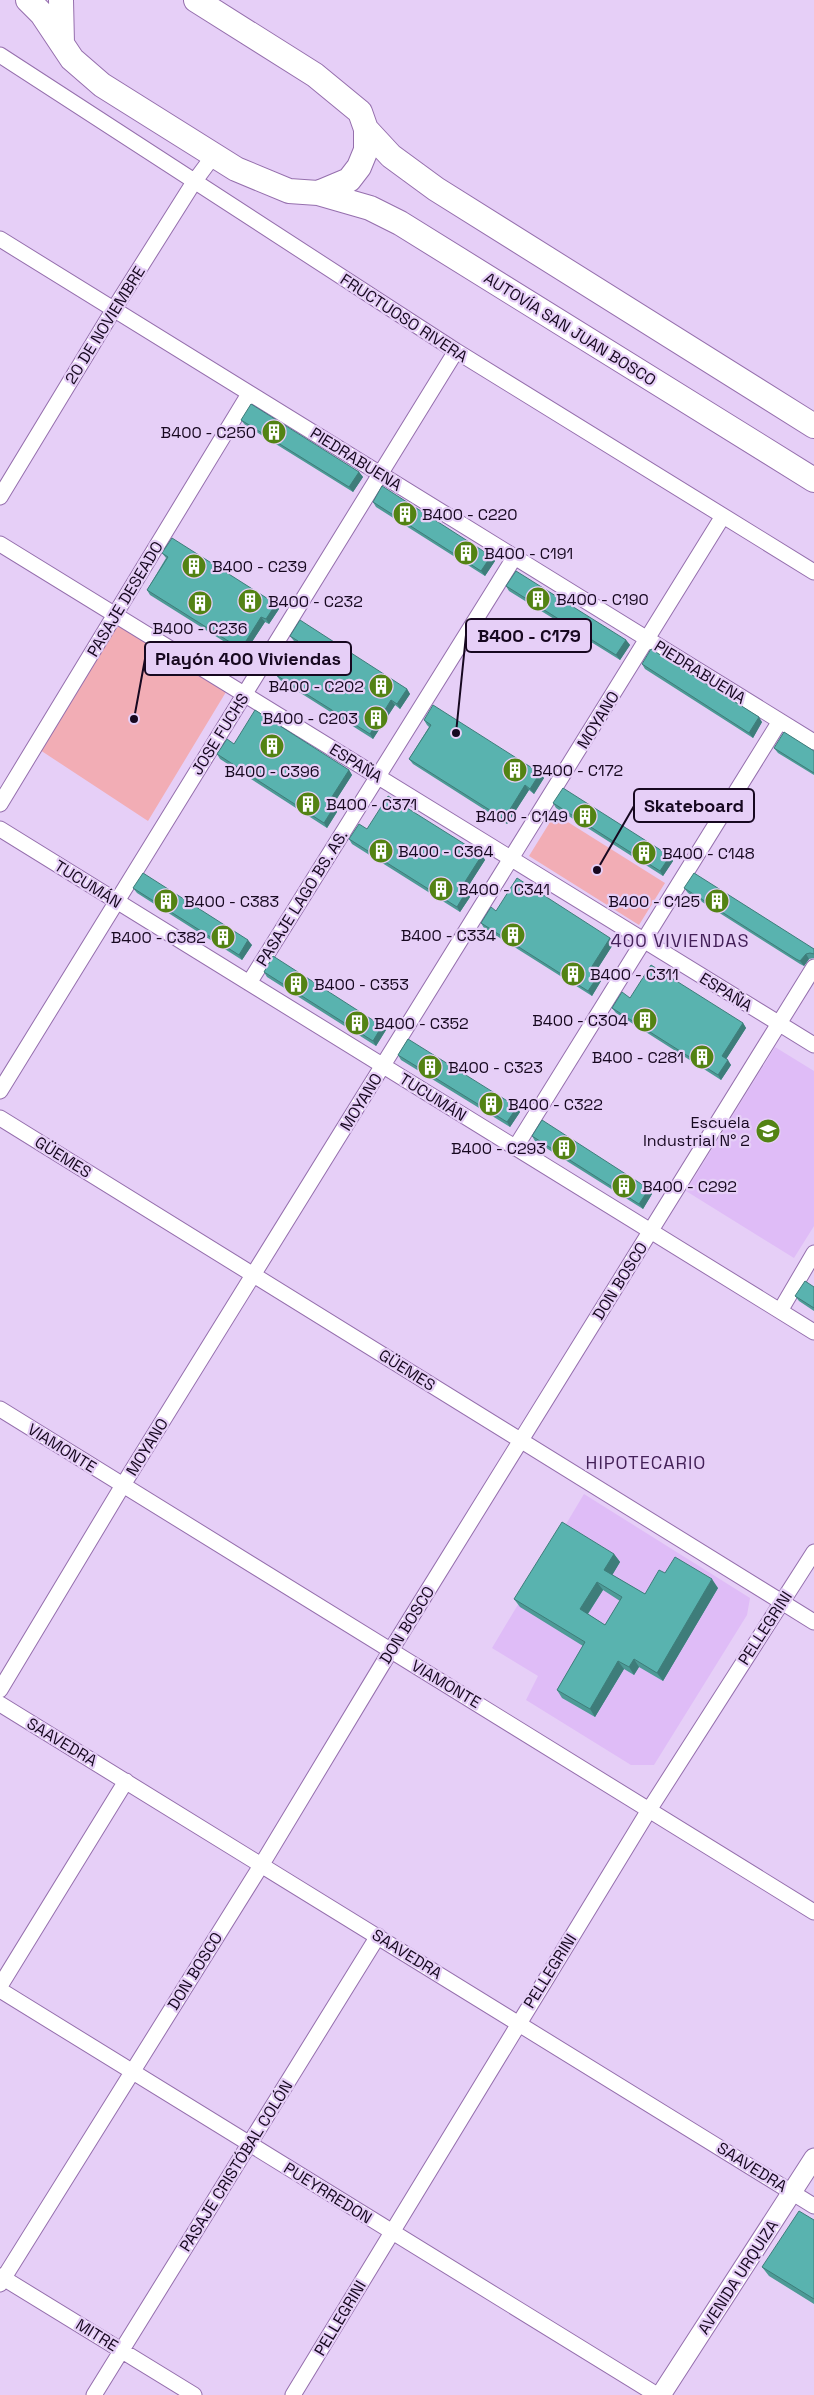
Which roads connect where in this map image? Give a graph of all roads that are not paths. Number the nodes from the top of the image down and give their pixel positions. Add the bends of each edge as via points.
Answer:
1 (28, 0) edge
2 (61, 0) edge
3 (196, 0) edge
4 (62, 43) junction
5 (0, 55) edge
6 (366, 129) junction
7 (214, 155) junction
8 (194, 182) junction
9 (318, 193) junction
10 (0, 239) edge
11 (114, 309) junction
12 (456, 351) junction
13 (250, 394) junction
14 (814, 426) edge
15 (380, 474) junction
16 (814, 480) edge
17 (0, 497) edge
18 (723, 516) junction
19 (0, 544) edge
20 (514, 558) junction
21 (814, 572) edge
22 (115, 615) junction
23 (647, 640) junction
24 (245, 694) junction
25 (780, 721) junction
26 (814, 742) edge
27 (378, 777) junction
28 (0, 804) edge
29 (0, 830) edge
30 (512, 860) junction
31 (117, 901) junction
32 (642, 940) junction
33 (814, 967) edge
34 (248, 983) junction
35 (780, 1025) junction
36 (814, 1045) edge
37 (383, 1066) junction
38 (0, 1091) edge
39 (0, 1118) edge
40 (515, 1148) junction
41 (651, 1231) junction
42 (814, 1253) edge
43 (254, 1275) junction
44 (780, 1311) junction
45 (814, 1332) edge
46 (0, 1409) edge
47 (522, 1441) junction
48 (123, 1485) junction
49 (814, 1552) edge
50 (782, 1602) junction
51 (814, 1622) edge
52 (391, 1650) junction
53 (0, 1690) edge
54 (0, 1704) edge
55 (126, 1781) junction
56 (649, 1810) junction
57 (262, 1864) junction
58 (814, 1912) edge
59 (378, 1936) junction
60 (0, 1986) edge
61 (0, 1990) edge
62 (518, 2023) junction
63 (133, 2072) junction
64 (250, 2144) junction
65 (814, 2158) edge
66 (793, 2192) junction
67 (814, 2206) edge
68 (392, 2232) junction
69 (1, 2279) edge
70 (121, 2350) junction
71 (94, 2395) edge
72 (194, 2395) edge
73 (293, 2395) edge
74 (657, 2395) edge
75 (661, 2395) edge

1 - 4 main road
2 - 4 main road
3 - 6 main road via 315,75 360,112
4 - 7 main road via 72,59 102,85
5 - 8 street, FRUCTUOSO RIVERA
6 - 9 main road via 366,150 359,167 349,180
6 - 14 main road via 391,156 436,189
7 - 8 street, 20 DE NOVIEMBRE
7 - 9 main road via 264,182 289,191
8 - 11 street, 20 DE NOVIEMBRE
8 - 12 street, FRUCTUOSO RIVERA
9 - 16 main road, AUTOVÍA SAN JUAN BOSCO via 370,208 400,223
10 - 11 street, PIEDRABUENA
11 - 13 street, PIEDRABUENA
11 - 17 street, 20 DE NOVIEMBRE
12 - 15 street, JOSE FUCHS
12 - 18 street, FRUCTUOSO RIVERA
13 - 15 street, PIEDRABUENA
13 - 22 street, PASAJE DESEADO
15 - 20 street, PIEDRABUENA
15 - 24 street, JOSE FUCHS
18 - 21 street, FRUCTUOSO RIVERA
18 - 23 street, MOYANO
19 - 22 street, ESPAÑA
20 - 23 street, PIEDRABUENA
20 - 27 street, PASAJE LAGO BS. AS.
22 - 24 street, ESPAÑA
22 - 28 street, PASAJE DESEADO
23 - 25 street, PIEDRABUENA
23 - 30 street, MOYANO
24 - 27 street, ESPAÑA
24 - 31 street, JOSE FUCHS
25 - 26 street, PIEDRABUENA
25 - 32 street
27 - 30 street, ESPAÑA
27 - 34 street, PASAJE LAGO BS. AS.
29 - 31 street, TUCUMÁN
30 - 32 street, ESPAÑA
30 - 37 street, MOYANO
31 - 34 street, TUCUMÁN
31 - 38 street, JOSE FUCHS
32 - 35 street, ESPAÑA
32 - 40 street
33 - 35 street, DON BOSCO
34 - 37 street, TUCUMÁN
35 - 36 street, ESPAÑA
35 - 41 street, DON BOSCO
37 - 40 street, TUCUMÁN
37 - 43 street, MOYANO
39 - 43 street, GÜEMES
40 - 41 street, TUCUMÁN
41 - 44 street, TUCUMÁN
41 - 47 street, DON BOSCO
42 - 44 street
43 - 47 street, GÜEMES
43 - 48 street, MOYANO
44 - 45 street, TUCUMÁN
46 - 48 street, VIAMONTE
47 - 50 street, GÜEMES
47 - 52 street, DON BOSCO
48 - 52 street, VIAMONTE
48 - 53 street, MOYANO
49 - 50 street, PELLEGRINI
50 - 51 street, GÜEMES
50 - 56 street, PELLEGRINI
52 - 56 street, VIAMONTE
52 - 57 street, DON BOSCO
54 - 55 street, SAAVEDRA
55 - 57 street, SAAVEDRA
55 - 60 street
56 - 58 street, VIAMONTE
56 - 62 street, PELLEGRINI
57 - 59 street, SAAVEDRA
57 - 63 street, DON BOSCO
59 - 62 street, SAAVEDRA
59 - 64 street, PASAJE CRISTÓBAL COLÓN
61 - 63 street, PUEYRREDON
62 - 66 street, SAAVEDRA
62 - 68 street, PELLEGRINI
63 - 64 street, PUEYRREDON
63 - 69 street, DON BOSCO
64 - 68 street, PUEYRREDON
64 - 70 street, PASAJE CRISTÓBAL COLÓN
65 - 66 street, AVENIDA URQUIZA
66 - 67 street, SAAVEDRA
66 - 75 street, AVENIDA URQUIZA
68 - 73 street, PELLEGRINI
68 - 74 street, PUEYRREDON
69 - 70 street, MITRE
70 - 71 street, PASAJE CRISTÓBAL COLÓN
70 - 72 street, MITRE

